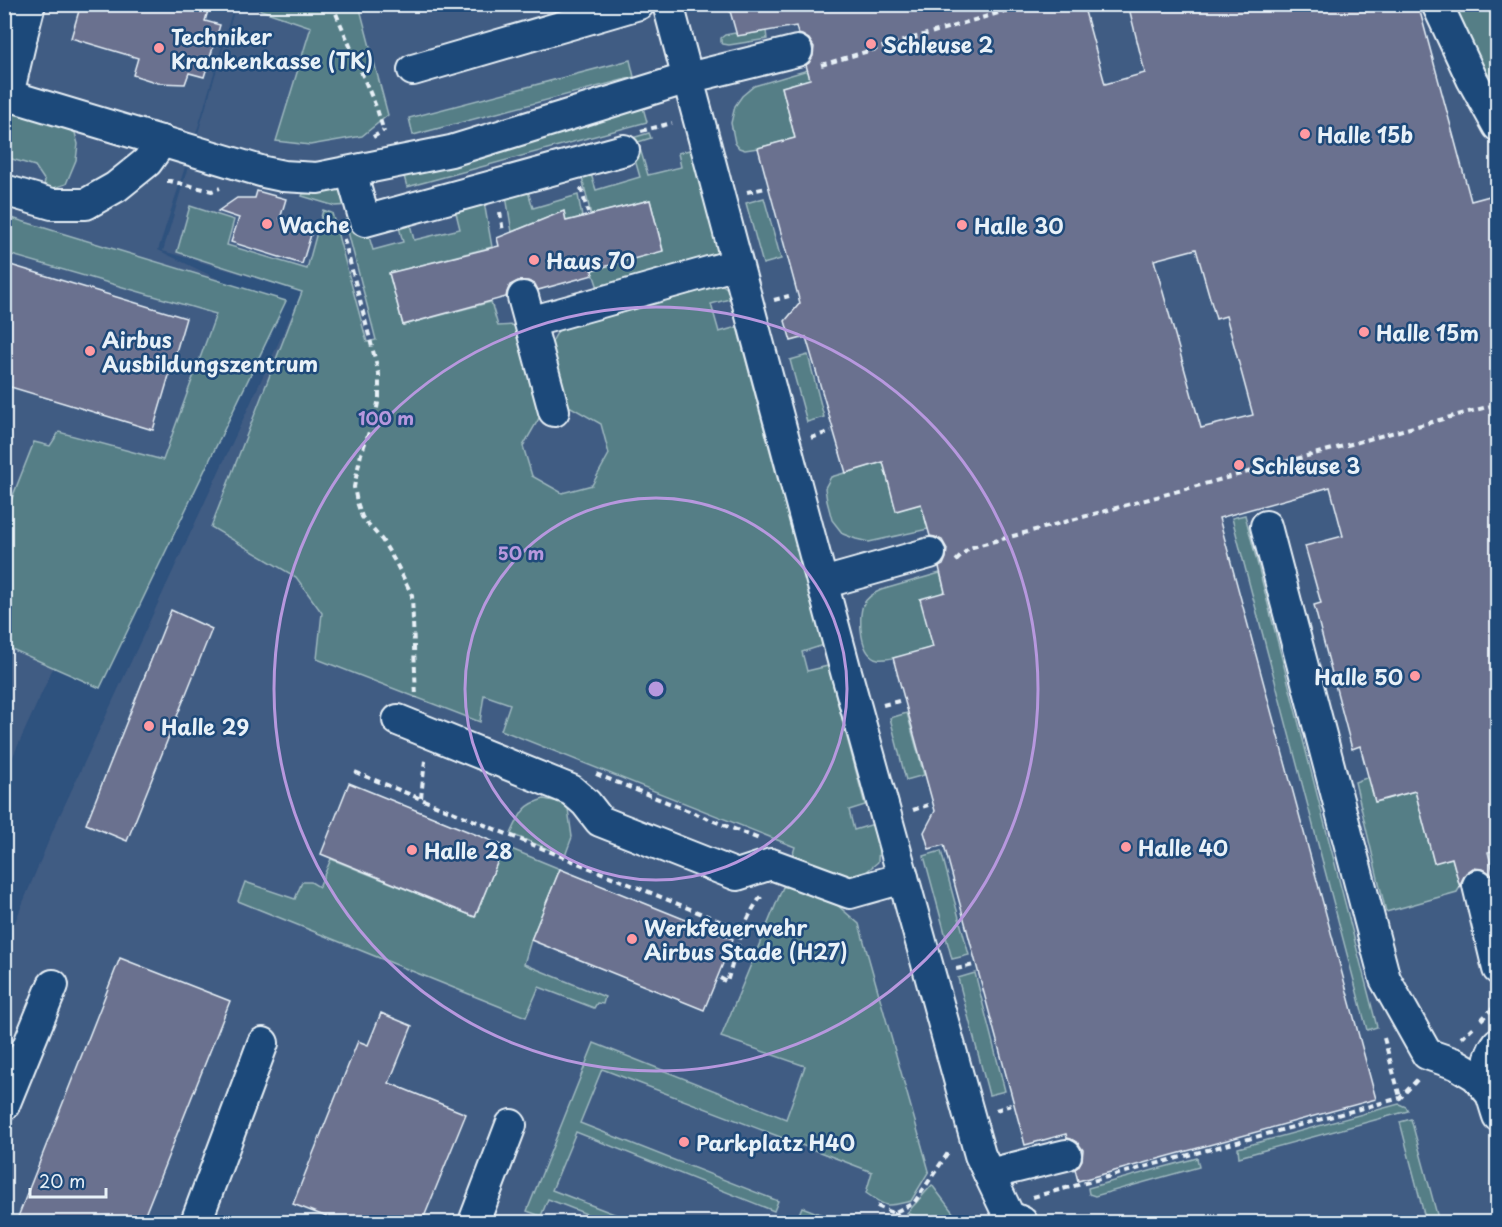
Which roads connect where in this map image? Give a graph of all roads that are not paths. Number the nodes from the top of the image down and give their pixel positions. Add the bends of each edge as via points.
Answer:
1 (30, 4) edge
2 (639, 4) edge
3 (668, 4) edge
4 (1437, 4) edge
5 (595, 10) edge
6 (13, 33) edge
7 (806, 59) road end
8 (413, 70) dead end
9 (688, 78) junction
10 (6, 94) edge
11 (1497, 126) edge
12 (162, 141) junction
13 (624, 150) dead end
14 (351, 172) junction
15 (4, 190) edge
16 (737, 264) junction
17 (554, 411) dead end
18 (1266, 526) dead end
19 (940, 558) road end
20 (822, 583) junction
21 (398, 720) dead end
22 (903, 878) junction
23 (1478, 885) dead end
24 (1497, 969) edge
25 (53, 985) dead end
26 (263, 1042) dead end
27 (1497, 1043) edge
28 (4, 1105) edge
29 (1494, 1105) edge
30 (511, 1125) dead end
31 (1066, 1155) dead end
32 (989, 1174) junction
33 (1016, 1215) edge
34 (196, 1222) edge
35 (474, 1222) edge

1 - 6 street
2 - 5 street
3 - 9 street
4 - 11 street
5 - 8 street
6 - 10 street
7 - 9 street
9 - 14 street via 451,151
9 - 16 street
10 - 12 street
12 - 14 street via 283,176 317,178
12 - 15 street via 147,162 116,187 86,204 52,204
13 - 14 street via 365,221
16 - 17 street via 526,309
16 - 20 street
18 - 29 street via 1385,979 1427,1054 1476,1076
19 - 20 street
20 - 22 street
21 - 22 street via 571,790 600,821 737,875 771,864 850,893
22 - 32 street via 980,1155
23 - 24 street
25 - 28 street
26 - 34 street
27 - 29 street via 1487,1069
30 - 35 street
31 - 32 street
32 - 33 street

